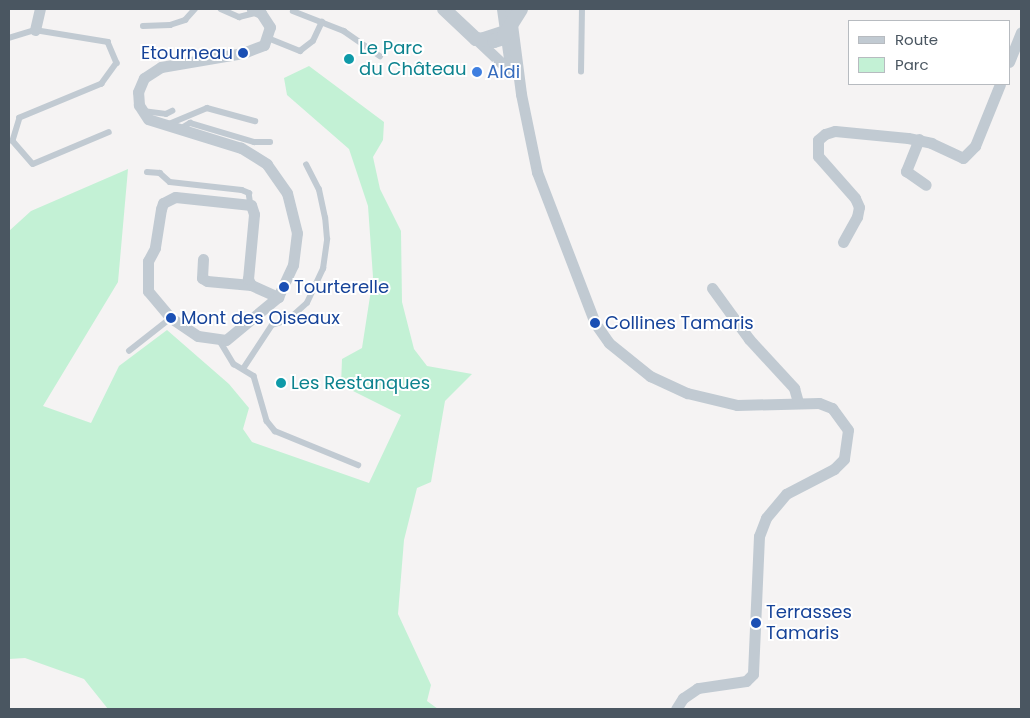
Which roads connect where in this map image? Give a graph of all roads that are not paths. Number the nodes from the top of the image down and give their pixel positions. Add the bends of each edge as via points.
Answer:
1 (40, 9) edge
2 (195, 9) edge
3 (221, 9) edge
4 (444, 9) edge
5 (502, 9) edge
6 (510, 9) edge
7 (521, 9) edge
8 (582, 9) edge
9 (254, 10) edge
10 (293, 11) dead end
11 (322, 22) junction
12 (143, 26) dead end
13 (507, 29) junction
14 (35, 30) junction
15 (1021, 32) edge
16 (471, 35) junction
17 (9, 38) edge
18 (268, 38) junction
19 (380, 56) dead end
20 (1010, 60) edge
21 (511, 72) junction
22 (581, 72) dead end
23 (1000, 85) edge
24 (521, 94) junction
25 (141, 111) junction
26 (172, 111) dead end
27 (255, 121) dead end
28 (168, 125) junction
29 (180, 129) junction
30 (108, 132) dead end
31 (919, 139) junction
32 (270, 142) dead end
33 (306, 165) dead end
34 (147, 172) dead end
35 (926, 185) dead end
36 (251, 205) junction
37 (843, 242) dead end
38 (203, 259) dead end
39 (251, 285) junction
40 (712, 288) dead end
41 (278, 297) junction
42 (171, 318) junction
43 (220, 341) junction
44 (128, 351) dead end
45 (243, 370) junction
46 (798, 402) junction
47 (358, 465) dead end
48 (676, 709) edge

1 - 14 street
2 - 12 lane via 185,20 170,25
3 - 9 lane via 239,17
4 - 16 street
5 - 13 street
6 - 13 street
7 - 13 street
8 - 22 lane
9 - 18 street via 267,20
10 - 11 lane
11 - 18 lane via 313,42 300,51
11 - 19 lane via 357,38
13 - 16 street via 494,41
13 - 21 street
13 - 24 street
14 - 17 lane
14 - 30 lane via 108,42 118,63 102,84 20,118 13,141 33,164
15 - 20 street
16 - 21 street
18 - 25 street via 264,45 251,52 161,67 151,72 140,84
21 - 24 street
23 - 31 street via 970,154 963,158 956,156
24 - 46 street via 544,196 595,323 609,343 650,376 687,393 737,405
25 - 26 lane via 166,114
25 - 28 street via 148,119
27 - 28 lane via 207,108
28 - 29 street
29 - 32 lane via 190,123 254,142
29 - 41 street via 255,155 282,182 294,212 296,233 293,266
31 - 35 street via 906,171
31 - 37 street via 836,131 818,140 818,156 856,198 859,207
33 - 45 lane via 319,190 325,218 327,239 323,269 307,303 288,320 272,325
34 - 36 lane via 160,173 170,182 242,190 249,193
36 - 39 street via 254,214 248,279
36 - 42 street via 185,197 163,203 146,281 153,298
38 - 39 street via 202,278 207,281
39 - 41 street
40 - 46 street via 749,339 794,388
41 - 43 street via 232,337
42 - 43 street via 198,336
42 - 44 lane
43 - 45 lane via 234,364
45 - 47 lane via 254,376 266,421 275,431
46 - 48 street via 832,408 843,419 848,443 844,459 834,469 786,494 766,518 759,536 755,666 750,678 698,688 682,698

